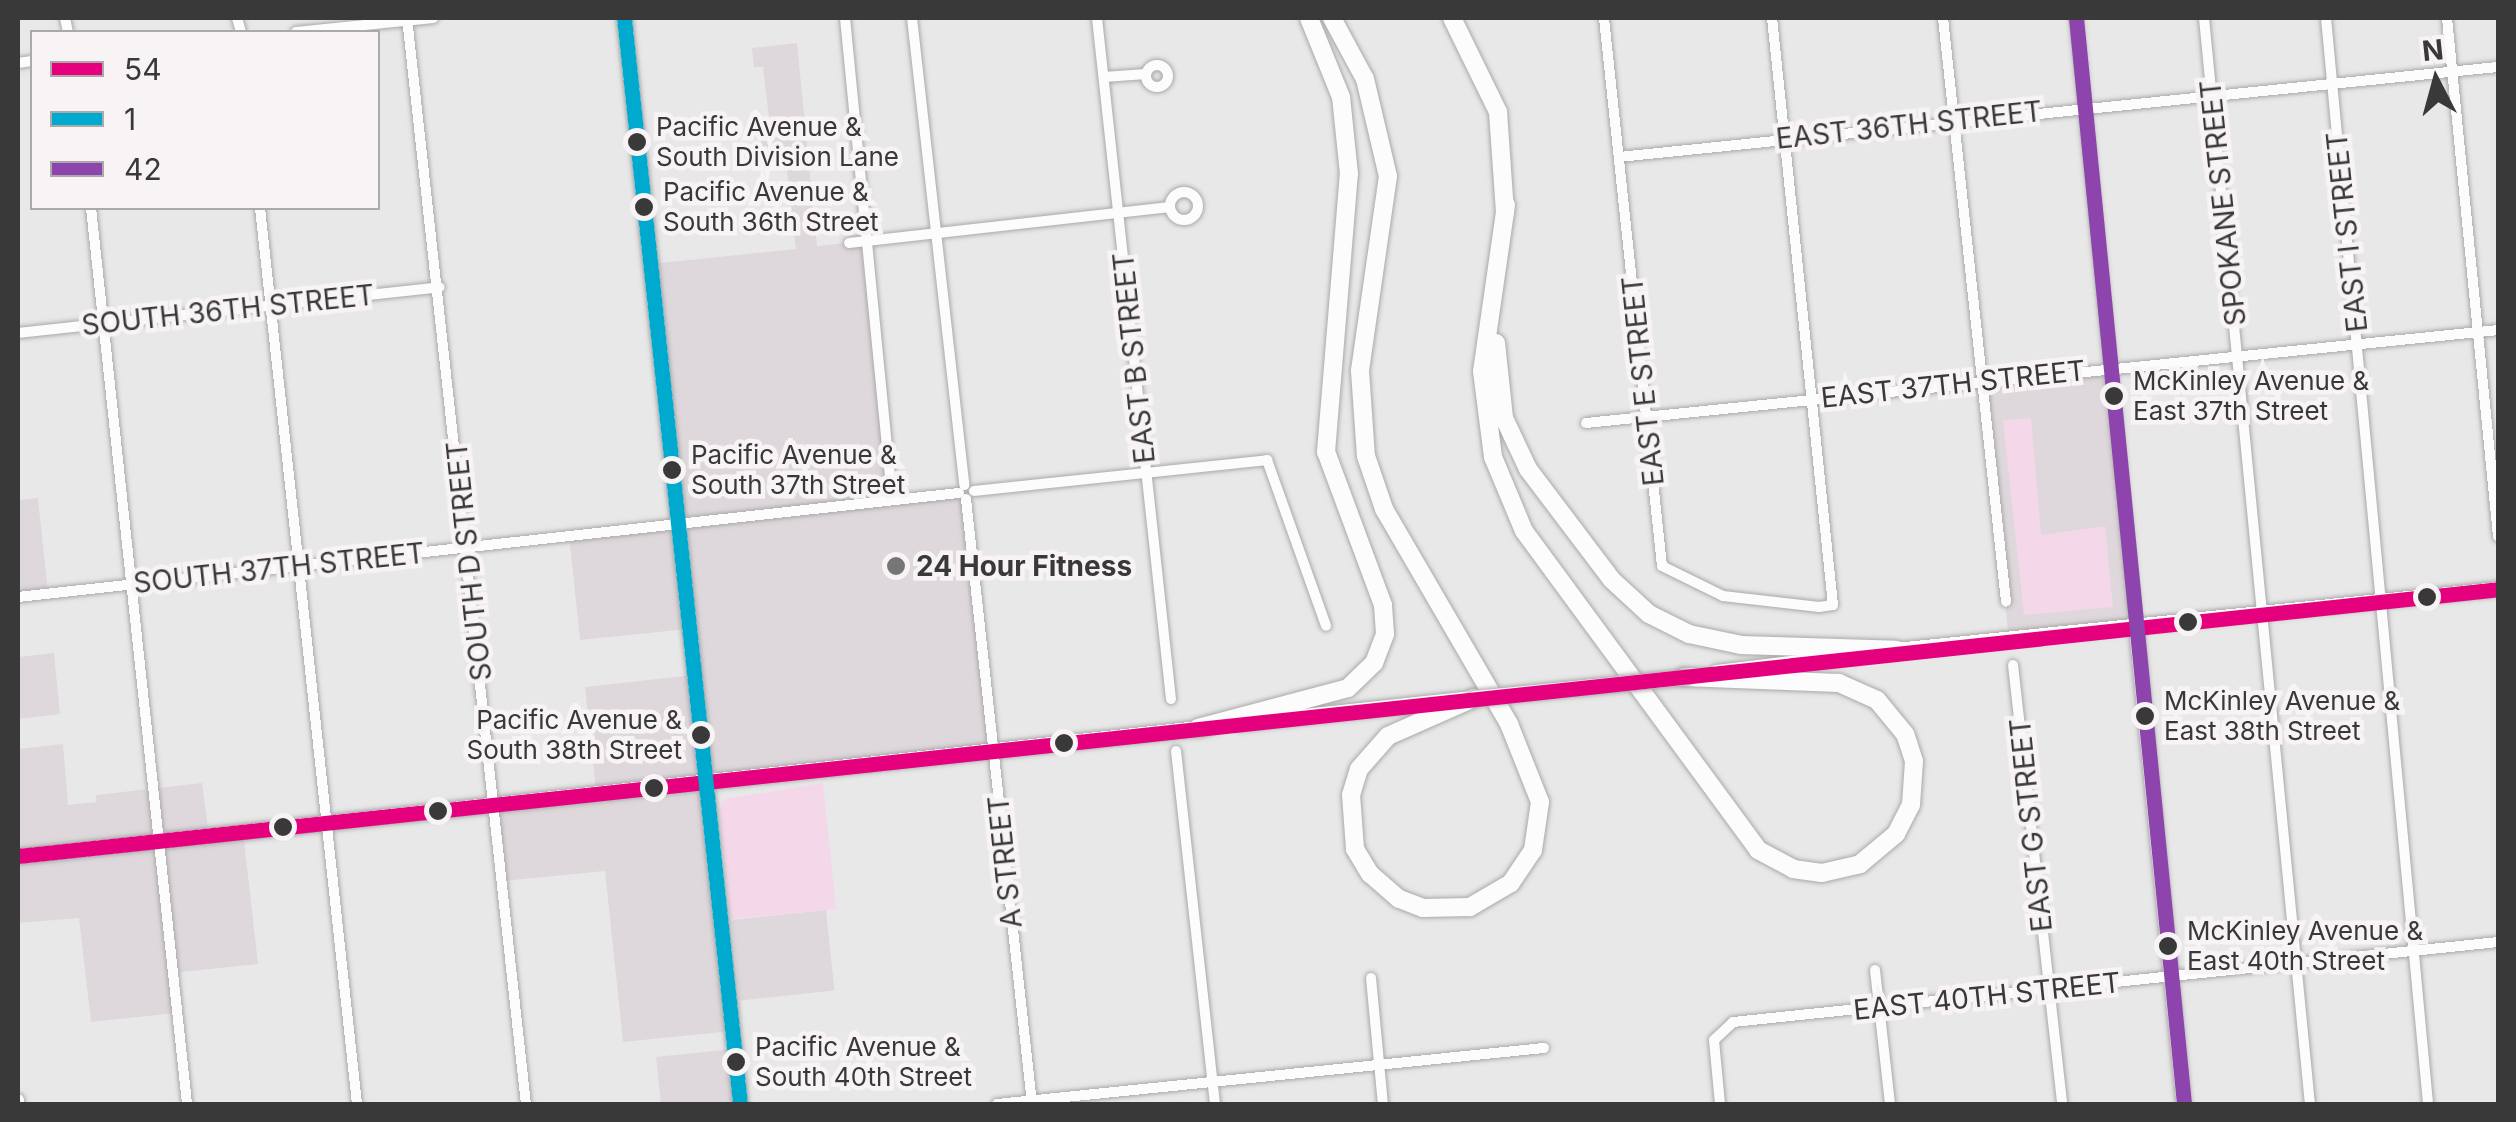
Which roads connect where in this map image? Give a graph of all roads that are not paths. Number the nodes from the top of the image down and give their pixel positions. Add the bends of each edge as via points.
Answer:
1 (433, 18) edge
2 (624, 18) edge
3 (845, 18) edge
4 (912, 18) edge
5 (1097, 18) edge
6 (1309, 18) edge
7 (1332, 18) edge
8 (1452, 18) edge
9 (1604, 18) edge
10 (1772, 18) edge
11 (1942, 18) edge
12 (2076, 18) edge
13 (2204, 18) edge
14 (2326, 18) edge
15 (2447, 18) edge
16 (407, 19) edge
17 (313, 30) edge
18 (2498, 67) edge
19 (2452, 71) junction
20 (1146, 74) dead end
21 (1104, 77) junction
22 (2332, 83) junction
23 (2212, 95) junction
24 (2085, 106) junction
25 (1954, 120) junction
26 (1786, 139) junction
27 (1619, 157) junction
28 (1506, 205) junction
29 (1170, 207) dead end
30 (91, 210) edge
31 (260, 210) edge
32 (1118, 213) junction
33 (937, 234) junction
34 (864, 241) junction
35 (849, 243) dead end
36 (439, 287) junction
37 (271, 306) junction
38 (104, 324) junction
39 (2498, 330) edge
40 (2478, 332) junction
41 (18, 333) edge
42 (2358, 344) junction
43 (2238, 355) junction
44 (2110, 368) junction
45 (1982, 380) junction
46 (1813, 399) junction
47 (1648, 416) junction
48 (1586, 424) dead end
49 (1146, 473) junction
50 (966, 492) junction
51 (892, 500) junction
52 (677, 524) junction
53 (2498, 536) edge
54 (468, 546) junction
55 (300, 566) junction
56 (132, 584) junction
57 (2498, 589) edge
58 (18, 597) edge
59 (2383, 601) junction
60 (2006, 602) dead end
61 (2264, 613) junction
62 (1326, 626) dead end
63 (2136, 626) junction
64 (1896, 650) junction
65 (2012, 665) dead end
66 (1684, 676) junction
67 (1474, 698) junction
68 (1171, 699) dead end
69 (1198, 728) junction
70 (993, 750) junction
71 (1176, 751) dead end
72 (704, 780) junction
73 (495, 804) junction
74 (326, 822) junction
75 (158, 840) junction
76 (18, 856) edge
77 (2498, 942) edge
78 (2416, 950) junction
79 (2296, 962) junction
80 (1875, 970) dead end
81 (2172, 974) junction
82 (1371, 978) dead end
83 (2050, 991) junction
84 (1879, 1009) junction
85 (1544, 1048) dead end
86 (1378, 1064) junction
87 (1212, 1082) junction
88 (1032, 1102) edge
89 (187, 1104) edge
90 (357, 1104) edge
91 (526, 1104) edge
92 (740, 1104) edge
93 (997, 1104) edge
94 (1215, 1104) edge
95 (1383, 1104) edge
96 (1720, 1104) edge
97 (1890, 1104) edge
98 (2062, 1104) edge
99 (2184, 1104) edge
100 (2310, 1104) edge
101 (2428, 1104) edge

1 - 16 street
2 - 52 main road
3 - 34 street
4 - 33 street, A STREET
5 - 21 street, EAST B STREET
6 - 69 highway via 1341,96 1349,174 1326,452 1383,605 1386,634 1374,663 1348,688
7 - 67 highway via 1365,79 1388,176 1360,371 1366,456 1384,509 1509,724 1540,802 1534,850 1512,882 1470,907 1423,908 1390,893 1359,857 1348,816 1351,795 1359,769 1388,736
8 - 28 highway via 1498,112
9 - 27 street, EAST E STREET
10 - 26 street
11 - 25 street
12 - 24 street
13 - 23 street, SPOKANE STREET
14 - 22 street, EAST I STREET
15 - 19 street
16 - 17 street
16 - 36 street, SOUTH D STREET
18 - 19 street, EAST 36TH STREET
19 - 22 street, EAST 36TH STREET
19 - 40 street
20 - 21 street
21 - 32 street, EAST B STREET
22 - 23 street, EAST 36TH STREET
22 - 42 street, EAST I STREET
23 - 24 street, EAST 36TH STREET
23 - 43 street, SPOKANE STREET
24 - 25 street, EAST 36TH STREET
24 - 44 street
25 - 26 street, EAST 36TH STREET
25 - 45 street
26 - 27 street, EAST 36TH STREET
26 - 46 street
27 - 47 street, EAST E STREET
28 - 64 highway via 1494,360 1504,418 1528,469 1612,580 1649,614 1702,637 1762,647
28 - 66 highway via 1484,340 1485,405 1502,487 1552,574 1758,850 1793,868 1822,873 1860,864 1896,834 1911,805 1914,761 1905,734 1877,700 1839,683
29 - 32 street
30 - 38 street
31 - 37 street
32 - 33 street
32 - 49 street, EAST B STREET
33 - 34 street
33 - 50 street, A STREET
34 - 35 street
34 - 51 street
36 - 37 street, SOUTH 36TH STREET
36 - 54 street, SOUTH D STREET
37 - 38 street, SOUTH 36TH STREET
37 - 55 street
38 - 41 street, SOUTH 36TH STREET
38 - 56 street
39 - 40 street, EAST 37TH STREET
40 - 42 street, EAST 37TH STREET
40 - 53 street
42 - 43 street, EAST 37TH STREET
42 - 59 street, EAST I STREET
43 - 44 street, EAST 37TH STREET
43 - 61 street, SPOKANE STREET
44 - 45 street, EAST 37TH STREET
44 - 63 street
45 - 46 street, EAST 37TH STREET
45 - 60 street
46 - 47 street, EAST 37TH STREET
46 - 47 street, EAST E STREET via 1833,605 1723,596 1662,566
47 - 48 street, EAST 37TH STREET
49 - 50 street
49 - 62 street via 1267,460
49 - 68 street, EAST B STREET
50 - 51 street, SOUTH 37TH STREET
50 - 70 street, A STREET
51 - 52 street, SOUTH 37TH STREET
52 - 54 street, SOUTH 37TH STREET
52 - 72 main road
54 - 55 street, SOUTH 37TH STREET
54 - 73 street, SOUTH D STREET
55 - 56 street, SOUTH 37TH STREET
55 - 74 street
56 - 58 street, SOUTH 37TH STREET
56 - 75 street
57 - 59 main road
59 - 61 main road
59 - 78 street, EAST I STREET
61 - 63 main road
61 - 79 street, SPOKANE STREET
63 - 64 main road
63 - 81 main road
64 - 66 main road
65 - 83 street, EAST G STREET
66 - 67 main road, bridge
67 - 69 main road
69 - 70 main road
70 - 72 main road
70 - 88 street, A STREET
71 - 87 street
72 - 73 main road
72 - 92 main road
73 - 74 main road
73 - 91 street, SOUTH D STREET
74 - 75 main road
74 - 90 street
75 - 76 main road
75 - 89 street
77 - 78 street, EAST 40TH STREET
78 - 79 street, EAST 40TH STREET
78 - 101 street, EAST I STREET
79 - 81 street, EAST 40TH STREET
79 - 100 street, SPOKANE STREET
80 - 84 street
81 - 83 street, EAST 40TH STREET
81 - 99 main road
82 - 86 street
83 - 84 street, EAST 40TH STREET
83 - 98 street, EAST G STREET
84 - 96 street, EAST 40TH STREET via 1742,1020 1717,1031
84 - 97 street
85 - 86 street
86 - 87 street
86 - 95 street
87 - 88 street
87 - 94 street
88 - 93 street

